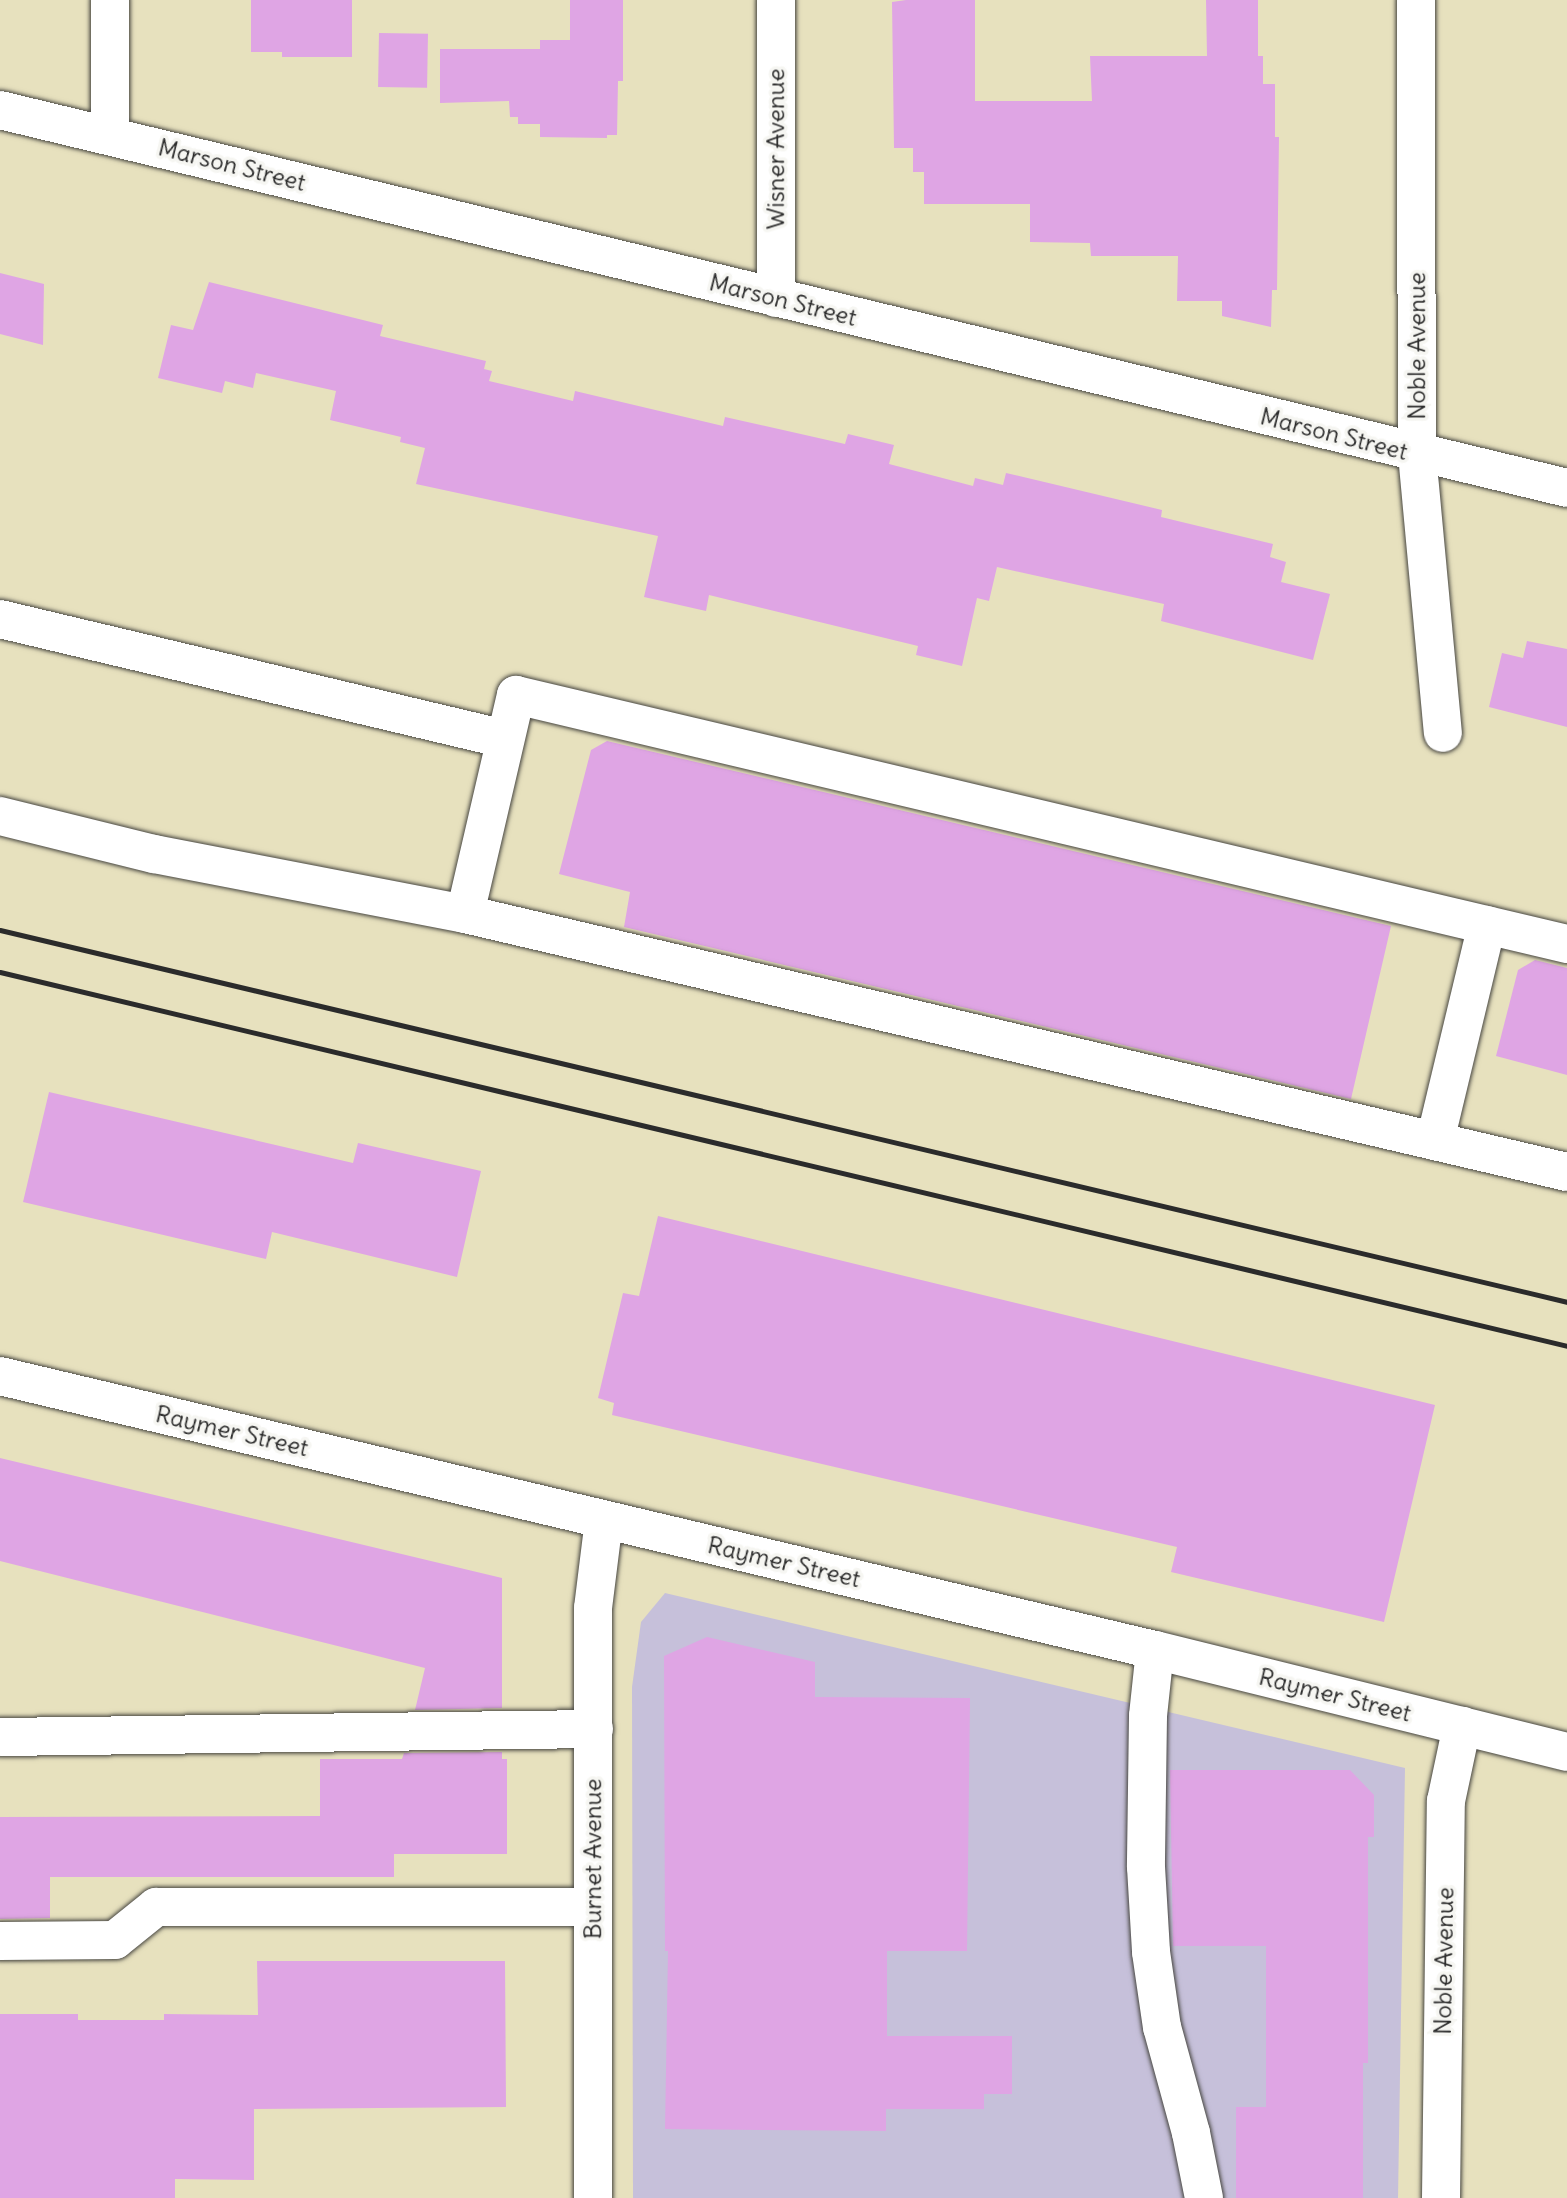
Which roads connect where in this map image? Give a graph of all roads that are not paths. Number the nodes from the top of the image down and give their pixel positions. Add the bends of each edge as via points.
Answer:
1 (110, 0) edge
2 (776, 0) edge
3 (1416, 0) edge
4 (0, 110) edge
5 (110, 136) junction
6 (776, 298) junction
7 (1417, 454) junction
8 (1567, 488) edge
9 (0, 619) edge
10 (1443, 733) dead end
11 (505, 738) junction
12 (0, 816) edge
13 (465, 914) junction
14 (1487, 925) junction
15 (1567, 944) edge
16 (1435, 1141) junction
17 (1567, 1172) edge
18 (0, 1376) edge
19 (604, 1520) junction
20 (1155, 1650) junction
21 (1462, 1726) junction
22 (594, 1729) junction
23 (0, 1737) edge
24 (1567, 1752) edge
25 (593, 1906) junction
26 (0, 1941) edge
27 (593, 2198) edge
28 (1204, 2198) edge
29 (1441, 2198) edge

1 - 5 street
2 - 6 street, Wisner Avenue
3 - 7 street, Noble Avenue
4 - 5 street, Marson Street
5 - 6 street, Marson Street
6 - 7 street, Marson Street
7 - 8 street, Marson Street
7 - 10 street, Noble Avenue
9 - 11 street
11 - 13 street
11 - 14 street via 516,695
12 - 13 street via 154,854
13 - 16 street
14 - 15 street
14 - 16 street
16 - 17 street
18 - 19 street, Raymer Street
19 - 20 street, Raymer Street
19 - 22 street, Burnet Avenue via 593,1608
20 - 21 street, Raymer Street
20 - 28 street via 1146,1867 1152,1952 1162,2026
21 - 24 street, Raymer Street
21 - 29 street, Noble Avenue via 1446,1801
22 - 23 street
22 - 25 street, Burnet Avenue
25 - 26 street via 156,1906 115,1940
25 - 27 street, Burnet Avenue

